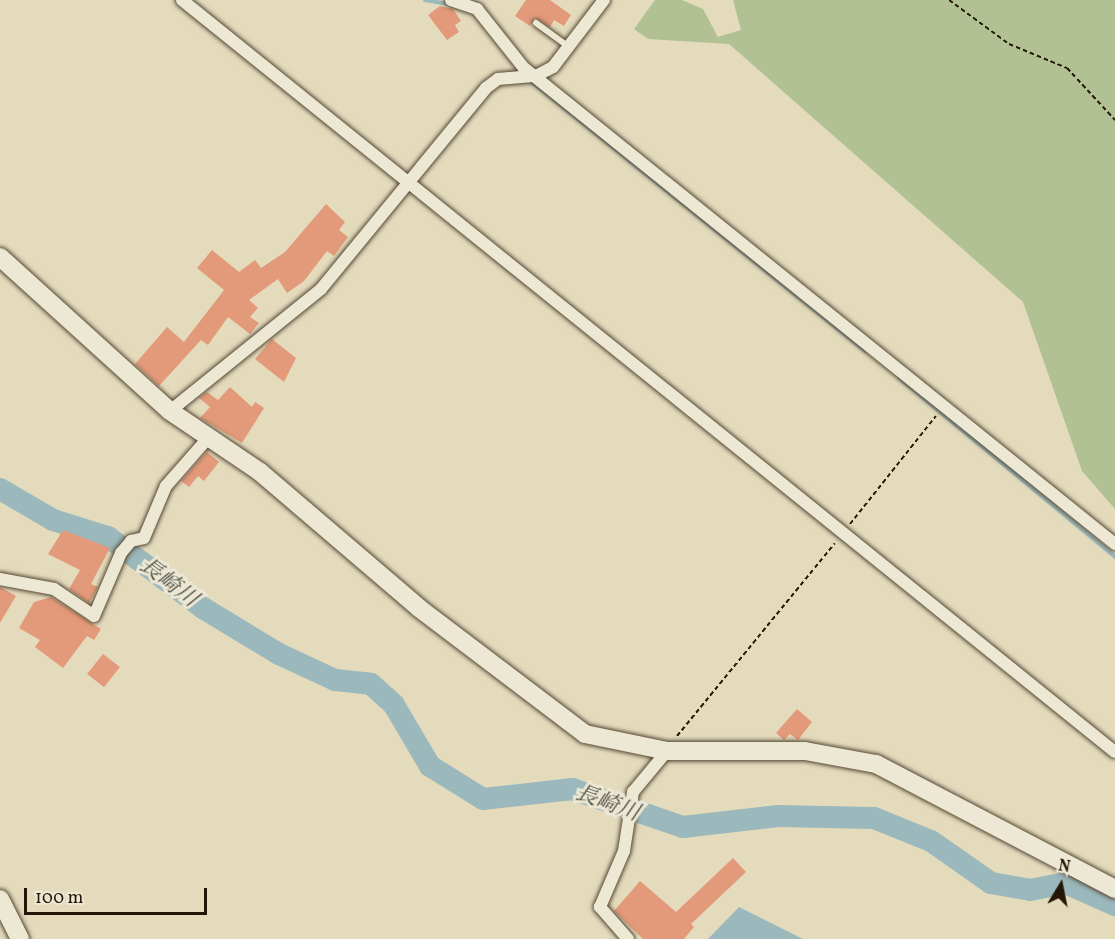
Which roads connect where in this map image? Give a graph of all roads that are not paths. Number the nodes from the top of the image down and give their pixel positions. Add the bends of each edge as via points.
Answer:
1 (182, 0) edge
2 (451, 0) edge
3 (603, 0) edge
4 (536, 23) dead end
5 (569, 46) junction
6 (528, 76) junction
7 (410, 180) junction
8 (0, 257) edge
9 (170, 411) junction
10 (208, 438) junction
11 (1115, 544) edge
12 (0, 579) edge
13 (667, 751) junction
14 (1115, 752) edge
15 (1115, 890) edge
16 (0, 899) edge
17 (20, 939) edge
18 (628, 939) edge

1 - 7 street
2 - 6 street via 477,9
3 - 5 street
4 - 5 lane
5 - 6 street via 553,67
6 - 7 street via 498,79 486,88
6 - 11 street
7 - 9 street via 321,289
7 - 14 street
8 - 9 street
9 - 10 street
10 - 12 street via 166,486 144,538 131,541 122,553 94,616 54,589
10 - 13 street via 260,472 559,719 623,745
13 - 15 street via 805,752 876,764
13 - 18 street via 633,792 624,851 600,907 600,914
16 - 17 street

